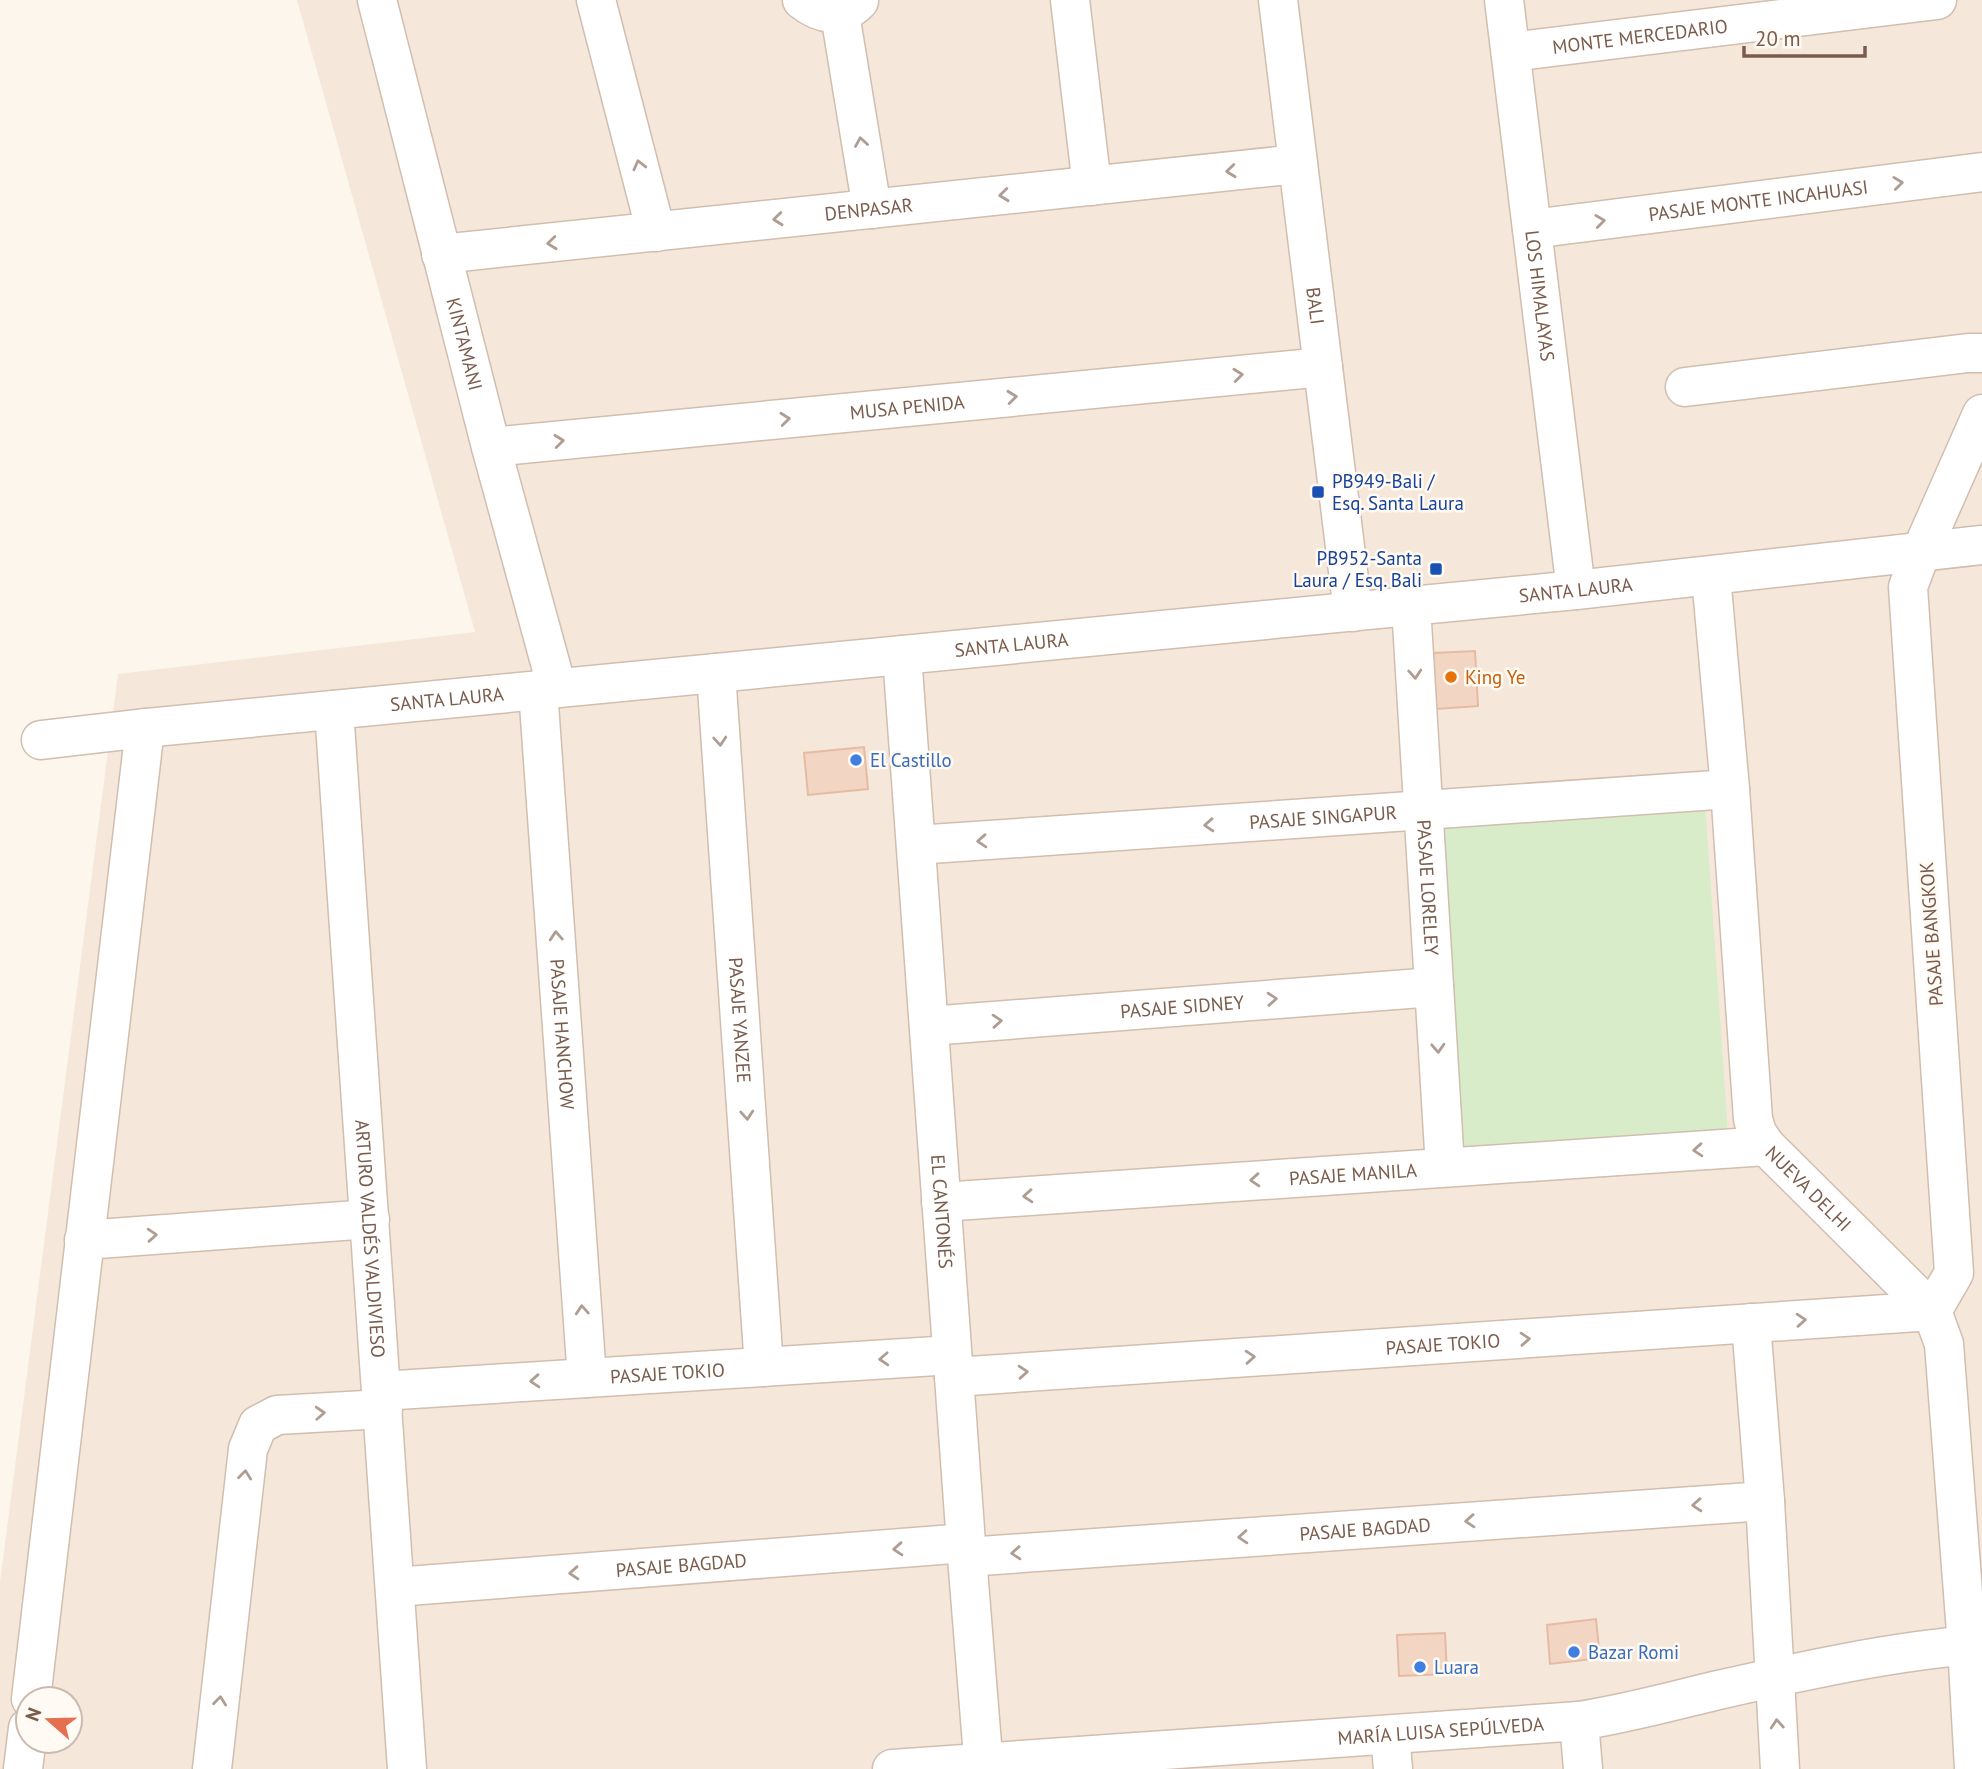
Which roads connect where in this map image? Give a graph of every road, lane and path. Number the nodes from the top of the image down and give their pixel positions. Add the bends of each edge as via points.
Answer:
1 (377, 0) edge
2 (596, 0) edge
3 (802, 0) edge
4 (1070, 0) edge
5 (1278, 0) edge
6 (1504, 0) edge
7 (1937, 0) edge
8 (1875, 4) edge
9 (850, 7) edge
10 (1700, 14) edge
11 (1511, 52) junction
12 (1298, 164) junction
13 (1982, 172) edge
14 (1092, 186) junction
15 (872, 209) junction
16 (1532, 229) junction
17 (656, 232) junction
18 (441, 254) junction
19 (1982, 353) edge
20 (1323, 367) junction
21 (1685, 387) dead end
22 (1982, 414) edge
23 (491, 447) junction
24 (1982, 545) edge
25 (1921, 552) junction
26 (1711, 576) junction
27 (1576, 590) junction
28 (1410, 606) junction
29 (1353, 612) junction
30 (902, 655) junction
31 (716, 673) junction
32 (547, 689) junction
33 (334, 710) junction
34 (145, 728) junction
35 (41, 740) dead end
36 (1730, 789) junction
37 (1423, 811) junction
38 (916, 845) junction
39 (1434, 987) junction
40 (929, 1026) junction
41 (1766, 1146) junction
42 (1445, 1167) junction
43 (942, 1202) junction
44 (370, 1219) junction
45 (84, 1240) junction
46 (1968, 1272) edge
47 (1932, 1311) junction
48 (1751, 1323) junction
49 (953, 1366) junction
50 (764, 1367) junction
51 (587, 1378) junction
52 (382, 1400) junction
53 (1967, 1452) edge
54 (1765, 1501) junction
55 (967, 1550) junction
56 (395, 1587) junction
57 (1975, 1645) edge
58 (1774, 1678) junction
59 (33, 1685) edge
60 (1579, 1721) junction
61 (1392, 1752) edge
62 (1208, 1758) edge
63 (984, 1766) edge
64 (212, 1769) edge
65 (407, 1769) edge
66 (892, 1769) edge
67 (1583, 1769) edge
68 (1780, 1769) edge
69 (1974, 1769) edge

1 - 18 street, KINTAMANI
17 -> 2 street
3 - 9 street via 831,14
4 - 14 street
5 - 12 street, BALI
6 - 11 street, LOS HIMALAYAS
7 - 8 street, MONTE MERCEDARIO
8 - 10 street, MONTE MERCEDARIO
15 -> 9 street
10 - 11 street, MONTE MERCEDARIO
11 - 16 street, LOS HIMALAYAS
12 -> 14 street, DENPASAR
12 - 20 street, BALI
16 -> 13 street, PASAJE MONTE INCAHUASI
14 -> 15 street, DENPASAR
15 -> 17 street, DENPASAR
16 - 27 street, LOS HIMALAYAS
17 -> 18 street, DENPASAR
18 - 23 street, KINTAMANI
19 - 21 street
23 -> 20 street, MUSA PENIDA
20 - 29 street, BALI
22 - 25 street, PASAJE BANGKOK
23 - 32 street, KINTAMANI
24 - 25 street, SANTA LAURA
25 - 26 street, SANTA LAURA
25 - 46 street, PASAJE BANGKOK via 1908,587
26 - 27 street, SANTA LAURA
26 - 36 street, NUEVA DELHI
27 - 28 street, SANTA LAURA
28 - 29 street, SANTA LAURA
28 -> 37 street, PASAJE LORELEY
29 - 30 street, SANTA LAURA
30 - 31 street, SANTA LAURA
30 - 38 street, EL CANTONÉS
31 - 32 street, SANTA LAURA
31 -> 50 street, PASAJE YANZEE
32 - 33 street, SANTA LAURA
51 -> 32 street, PASAJE HANCHOW
33 - 34 street, SANTA LAURA
33 - 44 street, ARTURO VALDÉS VALDIVIESO
34 - 35 street, SANTA LAURA
34 - 45 street
36 - 37 street, PASAJE SINGAPUR
36 - 41 street, NUEVA DELHI via 1753,1119
37 -> 38 street, PASAJE SINGAPUR
37 - 39 street, PASAJE LORELEY
38 - 40 street, EL CANTONÉS
40 -> 39 street, PASAJE SIDNEY
39 -> 42 street, PASAJE LORELEY
40 - 43 street, EL CANTONÉS
41 -> 42 street, PASAJE MANILA
41 - 47 street, NUEVA DELHI
42 -> 43 street, PASAJE MANILA
43 - 49 street, EL CANTONÉS
45 -> 44 street
44 - 52 street, ARTURO VALDÉS VALDIVIESO
45 - 59 street
46 - 47 street, PASAJE BANGKOK
48 -> 47 street, PASAJE TOKIO
47 - 53 street, NUEVA DELHI via 1944,1344
49 -> 48 street, PASAJE TOKIO
48 - 54 street
49 -> 50 street, PASAJE TOKIO
49 - 55 street, EL CANTONÉS
50 - 51 street, PASAJE TOKIO
51 -> 52 street, PASAJE TOKIO
52 - 56 street, ARTURO VALDÉS VALDIVIESO
64 -> 52 street, PASAJE TOKIO via 248,1449 258,1425 277,1415
53 - 57 street, NUEVA DELHI
54 -> 55 street, PASAJE BAGDAD
54 - 58 street
55 -> 56 street, PASAJE BAGDAD
55 - 63 street, EL CANTONÉS
56 - 65 street, ARTURO VALDÉS VALDIVIESO
57 - 58 street, MARÍA LUISA SEPÚLVEDA
57 - 69 street, NUEVA DELHI
58 - 60 street, MARÍA LUISA SEPÚLVEDA
68 -> 58 street
60 - 61 street, MARÍA LUISA SEPÚLVEDA
60 - 67 street
61 - 62 street, MARÍA LUISA SEPÚLVEDA
62 - 63 street, MARÍA LUISA SEPÚLVEDA
63 - 66 street, MARÍA LUISA SEPÚLVEDA

